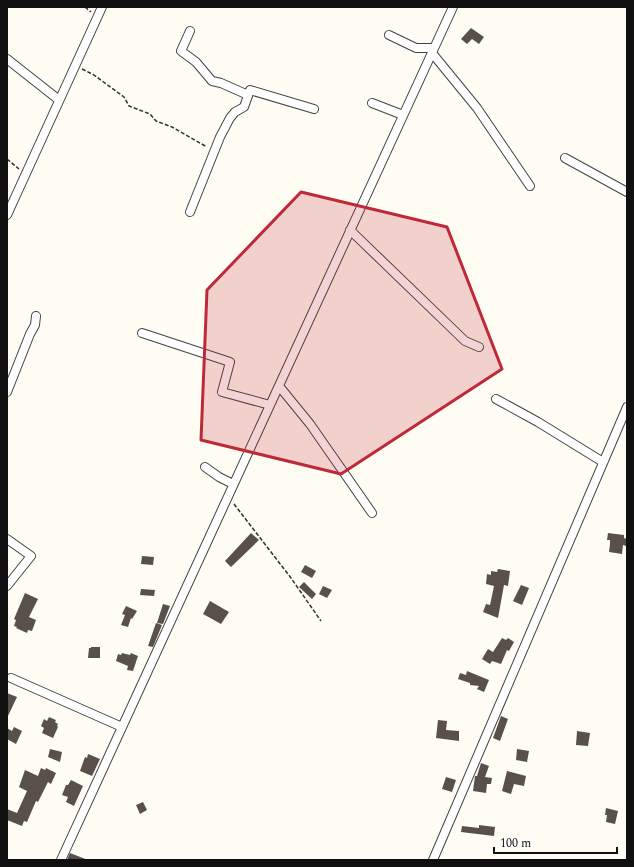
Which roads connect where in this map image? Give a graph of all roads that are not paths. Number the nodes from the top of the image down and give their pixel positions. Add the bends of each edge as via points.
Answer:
1 (102, 7) edge
2 (453, 7) edge
3 (190, 31) dead end
4 (389, 35) dead end
5 (433, 50) junction
6 (7, 59) edge
7 (248, 95) junction
8 (59, 100) junction
9 (372, 103) dead end
10 (314, 109) dead end
11 (403, 114) junction
12 (565, 158) dead end
13 (530, 186) dead end
14 (627, 192) edge
15 (190, 212) dead end
16 (7, 215) edge
17 (350, 230) junction
18 (36, 316) dead end
19 (142, 333) dead end
20 (479, 347) dead end
21 (279, 386) junction
22 (7, 392) edge
23 (496, 399) dead end
24 (270, 405) junction
25 (627, 408) edge
26 (603, 462) junction
27 (205, 467) dead end
28 (233, 484) junction
29 (372, 513) dead end
30 (7, 539) edge
31 (7, 586) edge
32 (12, 678) dead end
33 (122, 727) junction
34 (60, 860) edge
35 (433, 860) edge

1 - 8 street
2 - 5 street
3 - 7 street via 181,51 196,62 212,81
4 - 5 street via 416,48
5 - 11 street
5 - 13 street via 477,108
6 - 8 street
7 - 10 street via 250,90
7 - 15 street via 244,107 230,118
8 - 16 street
9 - 11 street
11 - 17 street
12 - 14 street
17 - 20 street via 465,341
17 - 21 street
18 - 22 street via 35,325
19 - 24 street via 230,362 222,392
21 - 24 street
21 - 29 street via 310,424
23 - 26 street
24 - 28 street
25 - 26 street
26 - 35 street
27 - 28 street
28 - 33 street
30 - 31 street via 31,556
32 - 33 street
33 - 34 street

